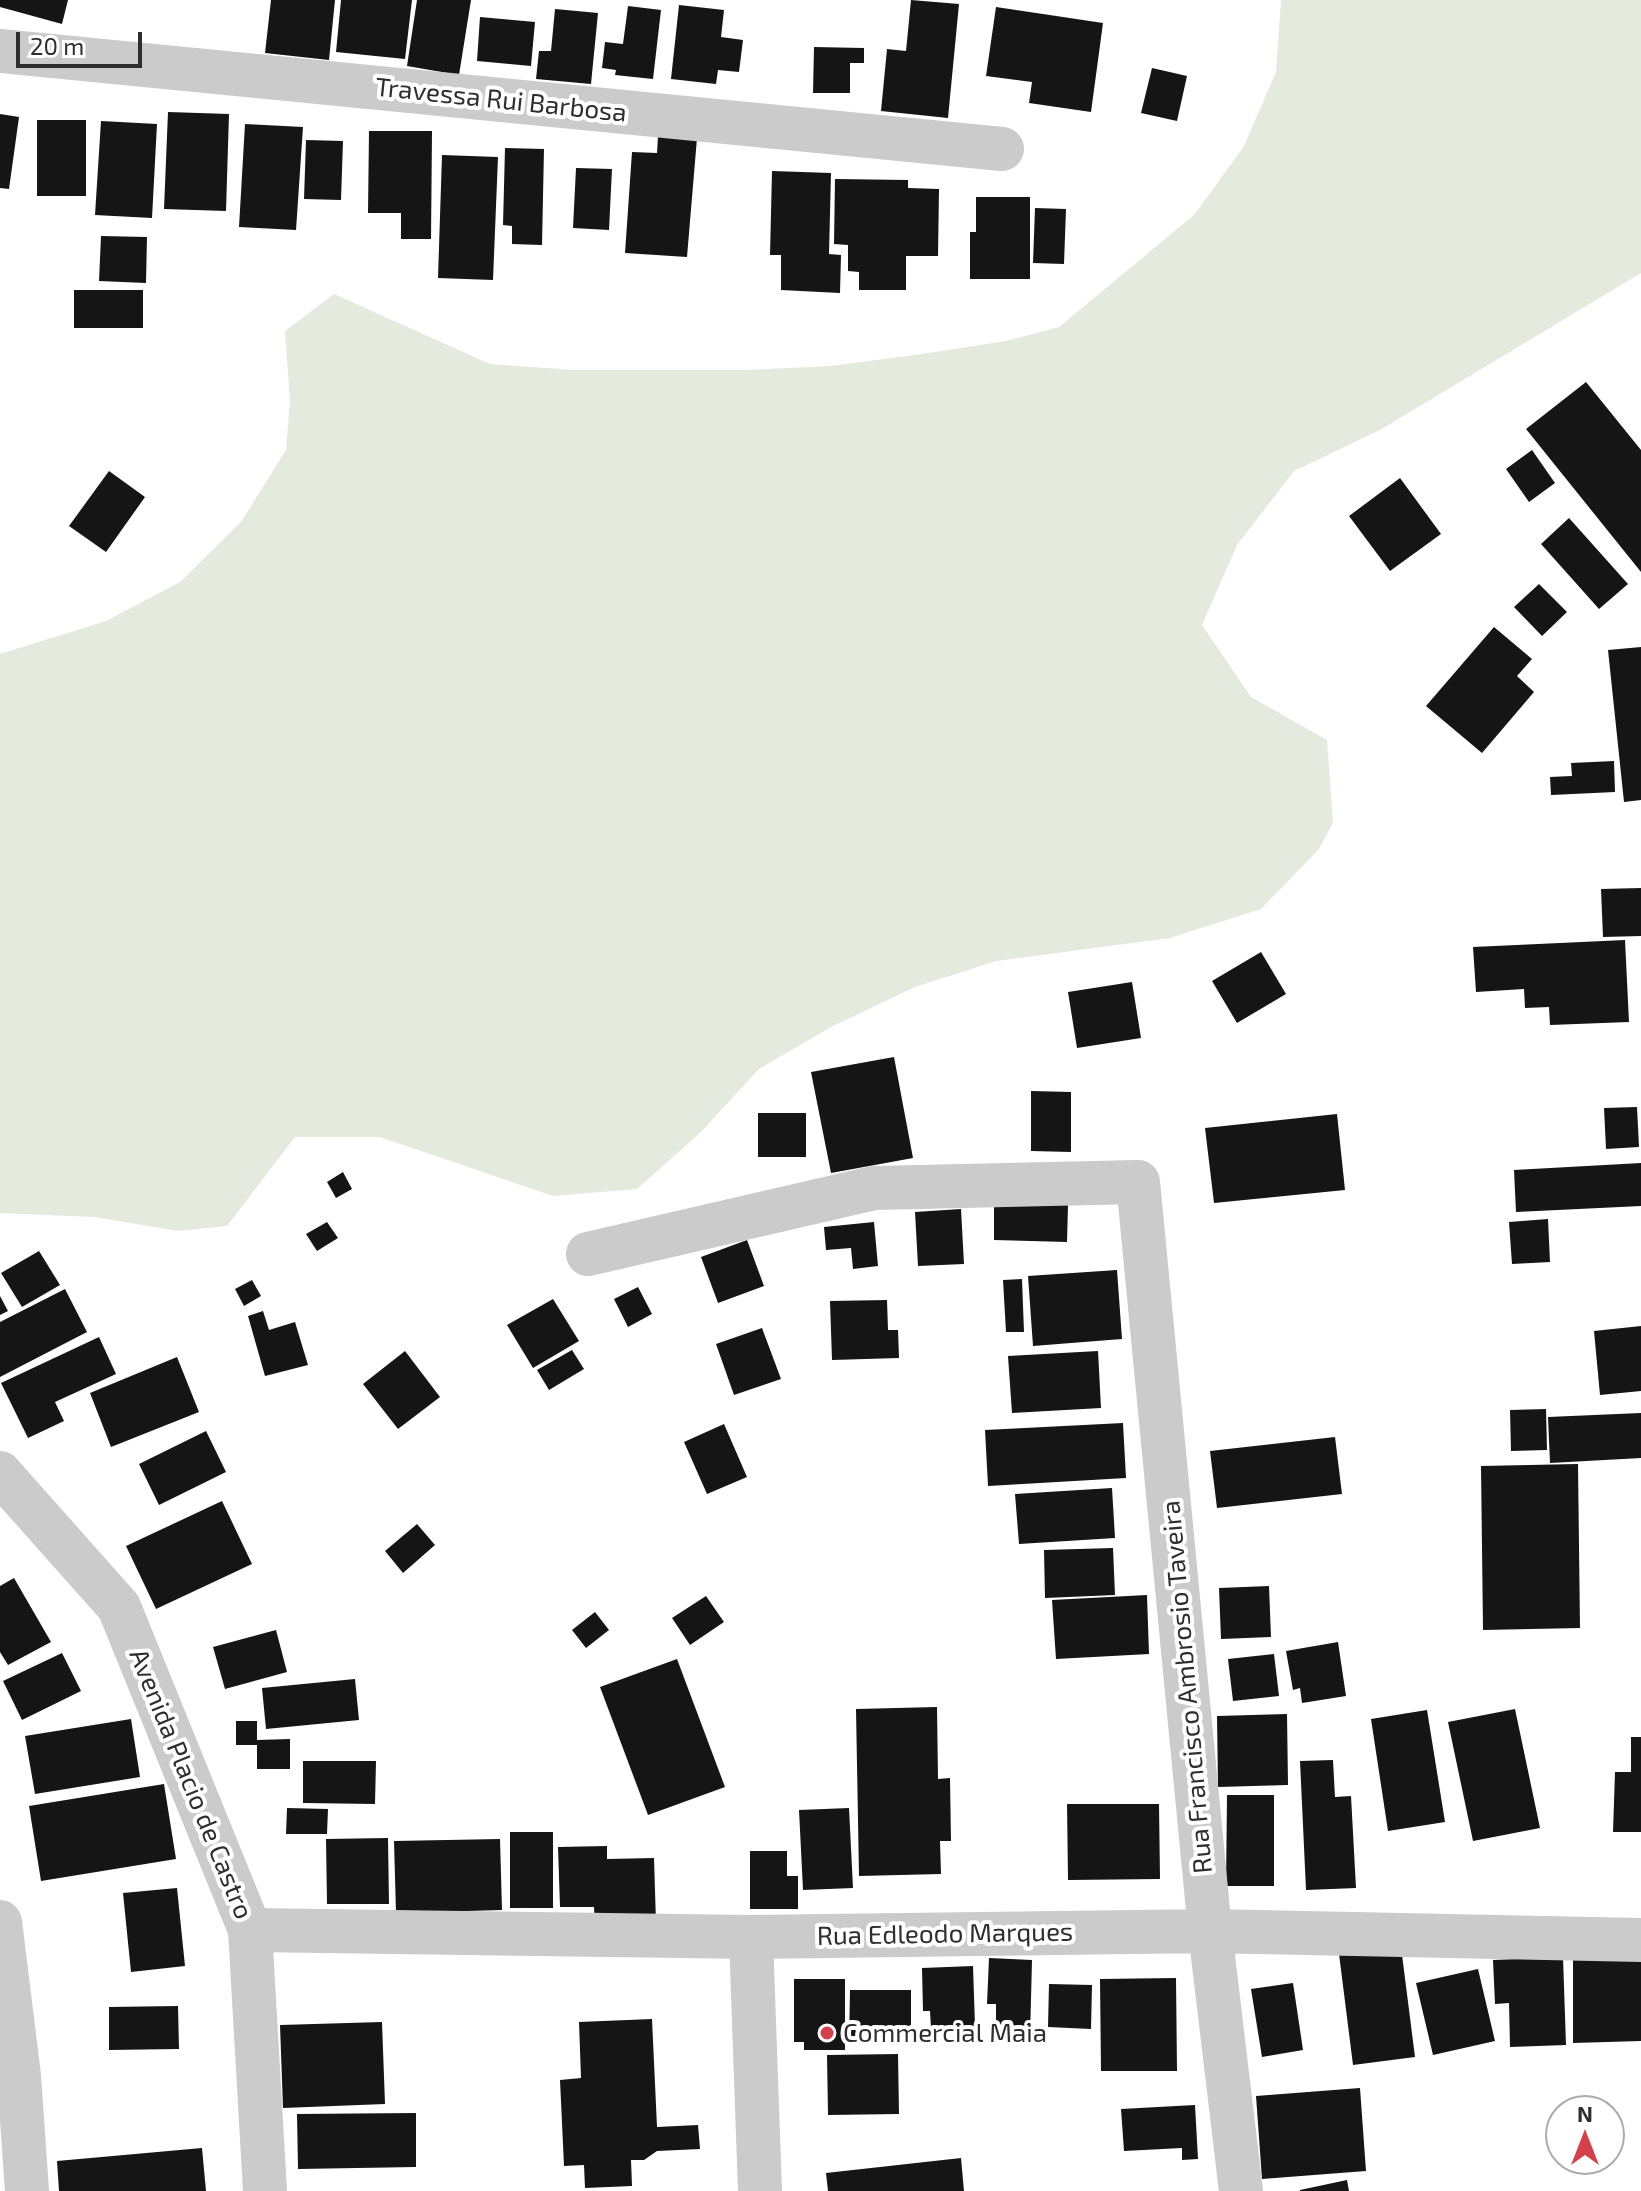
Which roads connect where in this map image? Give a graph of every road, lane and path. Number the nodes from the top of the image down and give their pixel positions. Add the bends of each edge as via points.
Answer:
1 (0, 51) edge
2 (1002, 149) dead end
3 (588, 1254) dead end
4 (0, 1473) edge
5 (0, 1922) edge
6 (250, 1930) junction
7 (1210, 1931) junction
8 (751, 1937) junction
9 (1641, 1940) edge
10 (27, 2191) edge
11 (265, 2191) edge
12 (760, 2191) edge
13 (1241, 2191) edge

1 - 2 street, Travessa Rui Barbosa
3 - 7 street, Rua Francisco Ambrosio Taveira via 874,1188 1138,1182
4 - 6 street, Avenida Placio de Castro via 119,1607
5 - 10 street
6 - 8 street, Rua Edleodo Marques
6 - 11 street, Avenida Placio de Castro
7 - 8 street, Rua Edleodo Marques
7 - 9 street, Rua Edleodo Marques
7 - 13 street, Rua Francisco Ambrosio Taveira
8 - 12 street

